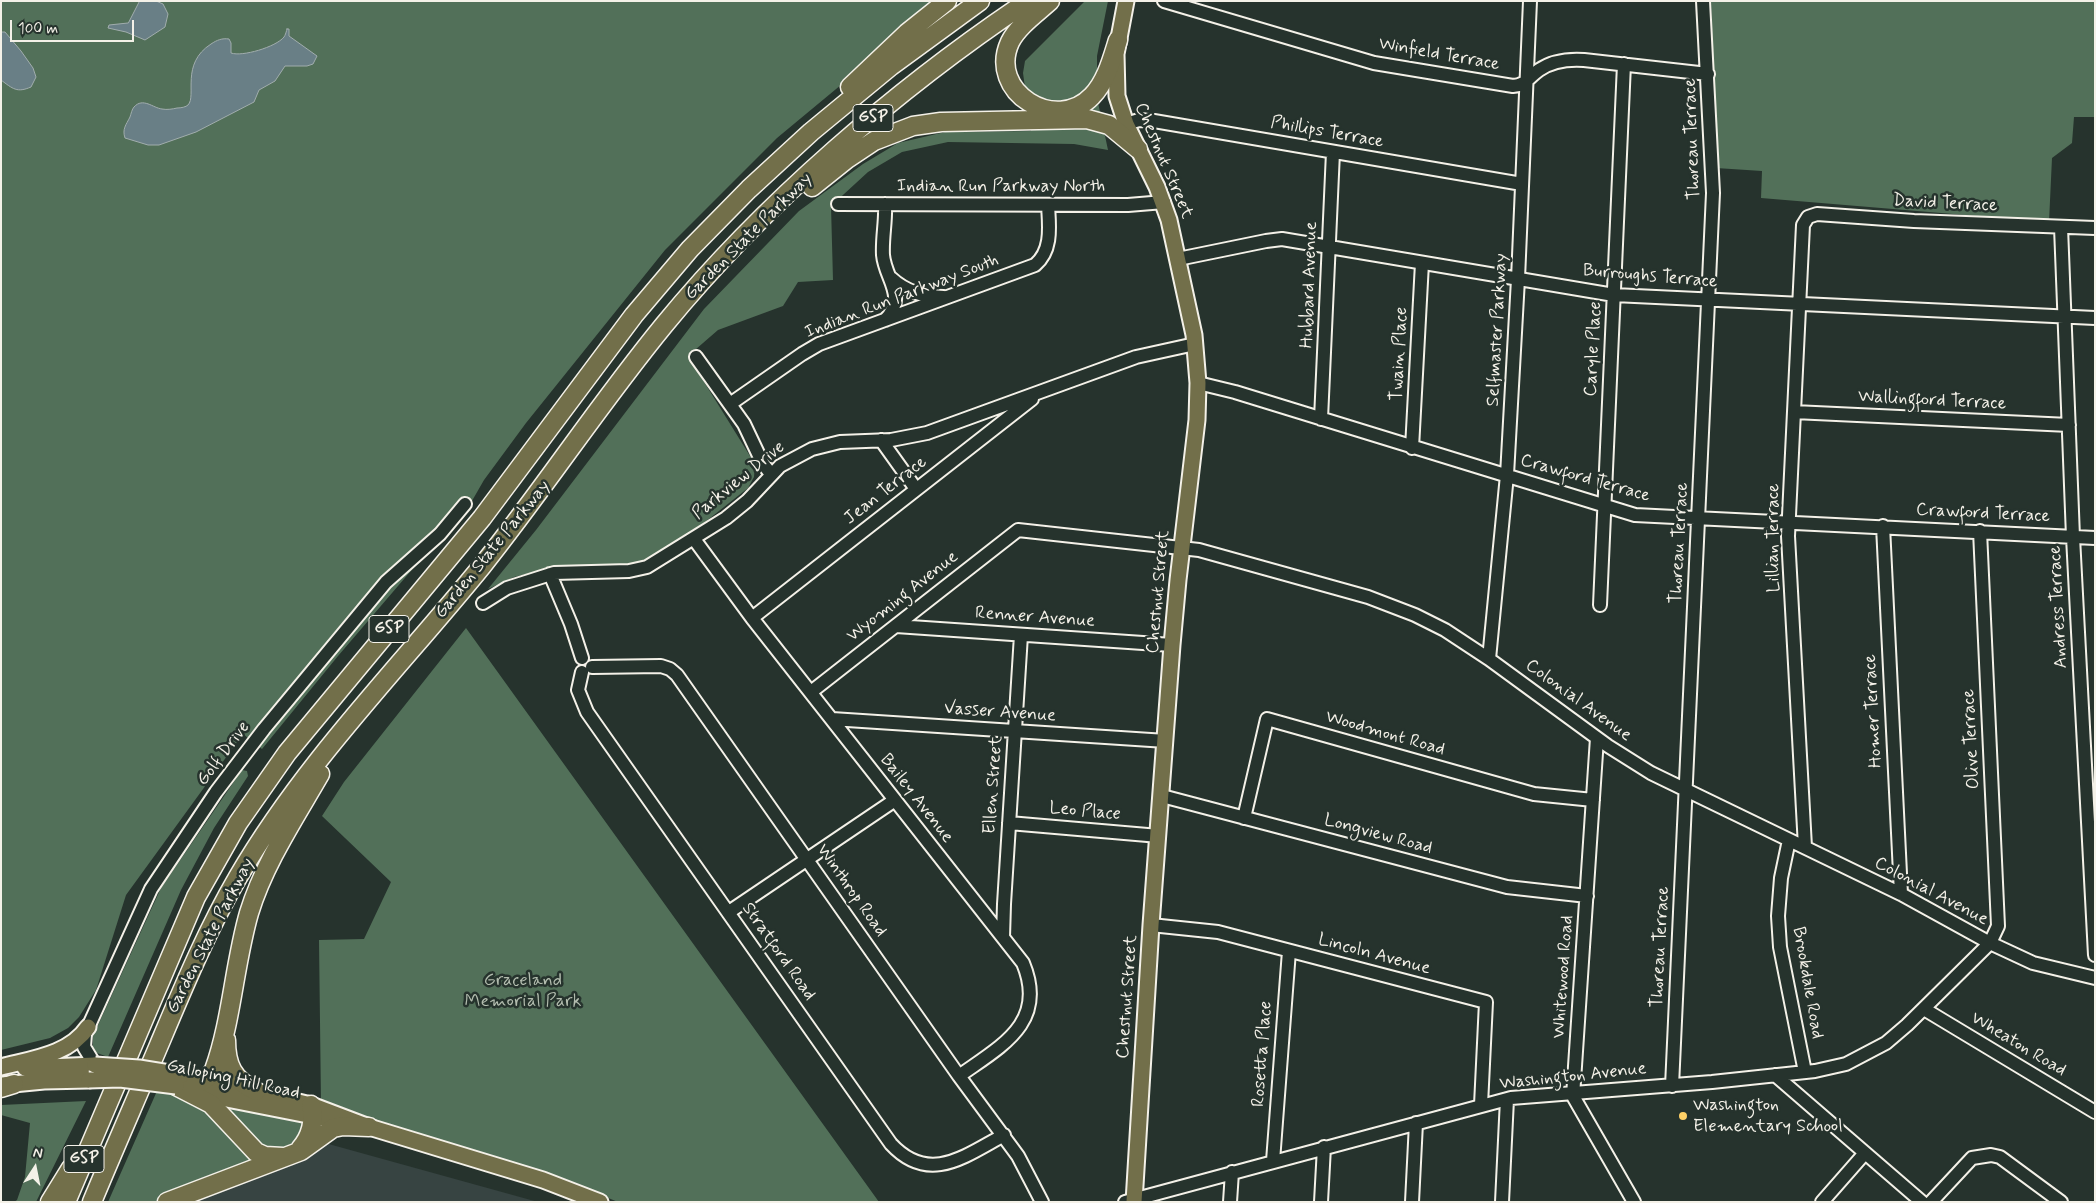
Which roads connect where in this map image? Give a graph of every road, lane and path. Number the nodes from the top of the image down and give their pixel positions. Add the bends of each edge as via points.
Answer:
1 (947, 1) edge
2 (980, 1) edge
3 (1028, 1) edge
4 (1050, 1) edge
5 (1126, 1) edge
6 (1164, 1) edge
7 (1530, 1) edge
8 (1703, 1) edge
9 (1118, 40) junction
10 (1624, 64) junction
11 (1708, 74) junction
12 (1526, 83) junction
13 (1058, 111) junction
14 (1126, 124) junction
15 (1138, 148) junction
16 (1333, 152) junction
17 (1522, 184) junction
18 (749, 189) junction
19 (1164, 202) junction
20 (838, 204) dead end
21 (885, 204) junction
22 (1048, 205) junction
23 (2061, 228) junction
24 (2095, 228) edge
25 (1802, 229) joint
26 (1329, 247) junction
27 (731, 250) junction
28 (1178, 259) junction
29 (1422, 263) junction
30 (891, 278) junction
31 (1518, 279) junction
32 (952, 296) junction
33 (1614, 296) junction
34 (1708, 300) junction
35 (1798, 305) junction
36 (2064, 317) junction
37 (2095, 318) edge
38 (885, 320) junction
39 (1195, 344) junction
40 (696, 357) dead end
41 (1198, 383) junction
42 (1042, 392) junction
43 (730, 404) junction
44 (1794, 412) junction
45 (1321, 420) junction
46 (2069, 425) junction
47 (881, 440) junction
48 (1412, 448) junction
49 (771, 474) junction
50 (1507, 475) junction
51 (916, 489) junction
52 (465, 504) dead end
53 (1604, 506) junction
54 (1698, 518) junction
55 (1789, 522) junction
56 (1883, 526) junction
57 (1018, 530) joint
58 (1980, 531) junction
59 (2073, 537) junction
60 (2095, 538) edge
61 (694, 540) junction
62 (1182, 548) junction
63 (550, 574) junction
64 (483, 603) dead end
65 (1600, 604) dead end
66 (752, 618) junction
67 (896, 626) junction
68 (1021, 635) junction
69 (1172, 646) junction
70 (1489, 659) junction
71 (587, 669) junction
72 (810, 692) junction
73 (360, 710) junction
74 (832, 719) junction
75 (1015, 731) junction
76 (1597, 738) junction
77 (1166, 741) junction
78 (1686, 790) junction
79 (1162, 796) junction
80 (895, 800) junction
81 (1593, 800) junction
82 (1244, 818) junction
83 (1009, 823) junction
84 (1159, 836) junction
85 (1789, 840) junction
86 (1804, 847) junction
87 (808, 859) junction
88 (2093, 886) edge
89 (1901, 894) junction
90 (1587, 896) junction
91 (729, 912) junction
92 (1151, 925) junction
93 (1003, 937) junction
94 (1990, 943) junction
95 (1289, 951) junction
96 (2095, 955) edge
97 (2095, 978) edge
98 (1924, 1009) junction
99 (227, 1016) junction
100 (88, 1027) junction
101 (96, 1065) junction
102 (1, 1069) edge
103 (1805, 1072) junction
104 (959, 1076) junction
105 (1775, 1076) junction
106 (120, 1079) junction
107 (207, 1079) junction
108 (179, 1080) junction
109 (5, 1086) edge
110 (1672, 1086) junction
111 (256, 1091) junction
112 (1573, 1094) junction
113 (1507, 1099) junction
114 (1482, 1105) junction
115 (312, 1110) junction
116 (2095, 1112) edge
117 (102, 1116) junction
118 (1416, 1123) junction
119 (369, 1127) junction
120 (1004, 1135) junction
121 (1324, 1147) junction
122 (1865, 1153) junction
123 (290, 1156) junction
124 (1273, 1161) junction
125 (1232, 1172) junction
126 (1131, 1201) edge
127 (50, 1202) edge
128 (66, 1202) edge
129 (92, 1202) edge
130 (167, 1202) edge
131 (600, 1202) edge
132 (1042, 1202) edge
133 (1230, 1202) edge
134 (1321, 1202) edge
135 (1412, 1202) edge
136 (1502, 1202) edge
137 (1634, 1202) edge
138 (1822, 1202) edge
139 (1922, 1202) edge
140 (1931, 1202) edge
141 (2062, 1202) edge

1 - 18 highway via 872,64
2 - 18 highway, Garden State Parkway / GSP via 852,98
3 - 27 highway, Garden State Parkway / GSP via 880,112
4 - 13 highway via 1012,38 1006,53 1006,67 1012,86 1025,101 1044,110
5 - 9 main road, Chestnut Street
6 - 12 street, Winfield Terrace via 1374,63 1513,86
7 - 12 street, Selfmaster Parkway
8 - 11 street, Thoreau Terrace
9 - 13 highway via 1095,93 1079,106
9 - 14 main road, Chestnut Street via 1116,88
10 - 11 street
10 - 12 street via 1556,62 1539,70
10 - 33 street, Caryle Place
11 - 34 street, Thoreau Terrace via 1713,193
12 - 17 street, Selfmaster Parkway
13 - 14 highway via 1098,112
14 - 15 main road, Chestnut Street
14 - 16 street, Phillips Terrace via 1138,120 1154,121
15 - 19 main road, Chestnut Street
15 - 27 highway via 1109,125 1087,119 941,122 913,126 862,149
16 - 17 street, Phillips Terrace
16 - 26 street, Hubbard Avenue
17 - 31 street, Selfmaster Parkway
18 - 117 highway, Garden State Parkway / GSP via 645,301 482,518 266,780 196,897
19 - 22 street, Indian Run Parkway North
19 - 28 main road, Chestnut Street
20 - 21 street, Indian Run Parkway North
21 - 22 street, Indian Run Parkway North
21 - 30 street via 884,258
22 - 32 street, Indian Run Parkway South via 1048,244 1038,262 1025,270
23 - 24 street, David Terrace
23 - 25 street, David Terrace via 1817,214 1808,217
23 - 36 street, Andress Terrace
25 - 35 street, Lillian Terrace
26 - 28 street, Burroughs Terrace via 1276,240
26 - 29 street, Burroughs Terrace
26 - 45 street, Hubbard Avenue
27 - 73 highway, Garden State Parkway / GSP via 658,332 511,529
28 - 39 main road, Chestnut Street
29 - 31 street, Burroughs Terrace
29 - 48 street, Twain Place
30 - 32 street via 923,295
30 - 38 street via 894,304
31 - 33 street, Burroughs Terrace
31 - 50 street, Selfmaster Parkway
32 - 38 street, Indian Run Parkway South
33 - 34 street, Burroughs Terrace
33 - 53 street, Caryle Place
34 - 35 street, Burroughs Terrace
34 - 54 street, Thoreau Terrace
35 - 36 street, Burroughs Terrace
35 - 44 street, Lillian Terrace
36 - 37 street, Burroughs Terrace
36 - 46 street, Andress Terrace
38 - 43 street, Indian Run Parkway South via 813,347
39 - 41 main road, Chestnut Street
39 - 42 street, Parkview Drive via 1142,355
40 - 43 street
41 - 45 street, Crawford Terrace
41 - 62 main road, Chestnut Street via 1197,420
42 - 47 street, Parkview Drive via 936,430
42 - 51 street, Jean Terrace
43 - 49 street
44 - 46 street, Wallingford Terrace
44 - 55 street, Lillian Terrace
45 - 48 street, Crawford Terrace
46 - 59 street, Andress Terrace
47 - 49 street, Parkview Drive via 840,442 819,447 792,458
47 - 51 street
48 - 50 street, Crawford Terrace
49 - 61 street, Parkview Drive via 740,506
50 - 53 street, Crawford Terrace
50 - 70 street, Selfmaster Parkway
51 - 66 street, Jean Terrace
52 - 100 street, Golf Drive via 440,534 386,582 216,792 151,889
53 - 54 street, Crawford Terrace via 1638,516
53 - 65 street, Caryle Place
54 - 55 street, Crawford Terrace
54 - 78 street, Thoreau Terrace
55 - 56 street, Crawford Terrace
55 - 86 street, Lillian Terrace
56 - 58 street, Crawford Terrace
56 - 89 street, Homer Terrace
57 - 62 street, Colonial Avenue
57 - 67 street, Wyoming Avenue
58 - 59 street, Crawford Terrace
58 - 94 street, Olive Terrace via 1998,926
59 - 60 street, Crawford Terrace
59 - 88 street, Andress Terrace
61 - 63 street, Parkview Drive via 635,571
61 - 66 street, Bailey Avenue
62 - 69 main road, Chestnut Street
62 - 70 street, Colonial Avenue via 1368,597 1445,630
63 - 64 street, Parkview Drive via 507,588
63 - 71 street, Stratford Road via 582,658 577,664 578,669
66 - 72 street, Bailey Avenue
67 - 68 street, Renner Avenue
67 - 72 street, Wyoming Avenue
68 - 69 street, Renner Avenue
68 - 75 street, Ellen Street
69 - 77 main road, Chestnut Street
70 - 76 street, Colonial Avenue
71 - 87 street, Winthrop Road via 661,666 674,672
71 - 91 street, Stratford Road via 578,690 587,712
72 - 74 street, Bailey Avenue
73 - 99 highway via 326,762 258,888 242,939
73 - 129 highway, Garden State Parkway / GSP via 282,809 228,895 180,994
74 - 75 street, Vasser Avenue
74 - 80 street, Bailey Avenue
75 - 77 street, Vasser Avenue
75 - 83 street, Ellen Street
76 - 78 street, Colonial Avenue
76 - 81 street, Whitewood Road
77 - 79 main road, Chestnut Street
78 - 85 street, Colonial Avenue
78 - 110 street, Thoreau Terrace
79 - 82 street, Longview Road
79 - 84 main road, Chestnut Street
80 - 87 street
80 - 93 street, Bailey Avenue
81 - 82 street, Woodmont Road via 1534,794 1268,719
81 - 90 street, Whitewood Road
82 - 90 street, Longview Road via 1507,887
83 - 84 street, Leo Place
83 - 93 street, Ellen Street
84 - 92 main road, Chestnut Street
85 - 86 street, Colonial Avenue
85 - 103 street, Brookdale Road via 1781,878 1780,947
86 - 89 street, Colonial Avenue
87 - 91 street
87 - 104 street, Winthrop Road
88 - 96 street, Andress Terrace
89 - 94 street, Colonial Avenue
90 - 112 street, Whitewood Road
91 - 120 street, Stratford Road via 902,1156 923,1164 945,1164
92 - 95 street, Lincoln Avenue via 1218,932
92 - 126 main road, Chestnut Street
93 - 104 street, Bailey Avenue via 1020,958 1028,975 1027,1013 1014,1035
94 - 97 street, Colonial Avenue via 2033,963
94 - 98 street, Washington Avenue
95 - 114 street, Lincoln Avenue via 1486,1002
95 - 124 street, Rosetta Place
98 - 103 street, Washington Avenue via 1886,1043 1867,1055 1846,1064
98 - 116 street, Wheaton Road
99 - 107 highway via 215,1066
99 - 111 highway via 226,1046 230,1068 238,1080
100 - 101 street, Golf Drive via 84,1047
100 - 102 main road via 75,1041 60,1050
101 - 102 main road, Galloping Hill Road
101 - 106 main road, bridge
101 - 108 main road, Galloping Hill Road, bridge via 139,1068
103 - 105 street, Washington Avenue
104 - 120 street, Winthrop Road
105 - 110 street, Washington Avenue
105 - 122 street
106 - 108 main road, Galloping Hill Road, bridge
106 - 109 main road, Galloping Hill Road, bridge
107 - 108 highway via 199,1083
107 - 111 main road, Galloping Hill Road
108 - 115 main road, Galloping Hill Road via 194,1092
108 - 123 highway via 211,1104 256,1152 265,1156
110 - 112 street, Washington Avenue
111 - 115 main road, Galloping Hill Road
112 - 113 street, Washington Avenue
112 - 137 street
113 - 114 street, Washington Avenue
113 - 136 street
114 - 118 street, Washington Avenue
115 - 119 main road, Galloping Hill Road
115 - 123 highway via 306,1140
117 - 127 highway
117 - 128 highway, Garden State Parkway / GSP
118 - 121 street, Washington Avenue
118 - 135 street
119 - 123 highway via 333,1128 307,1148
119 - 131 main road, Galloping Hill Road via 543,1180
120 - 132 street, Winthrop Road
121 - 124 street, Washington Avenue
121 - 134 street
122 - 138 street
122 - 139 street
123 - 130 highway
124 - 125 street, Washington Avenue
125 - 126 street, Washington Avenue
125 - 133 street
140 - 141 street via 1972,1158 1991,1155 2000,1157

